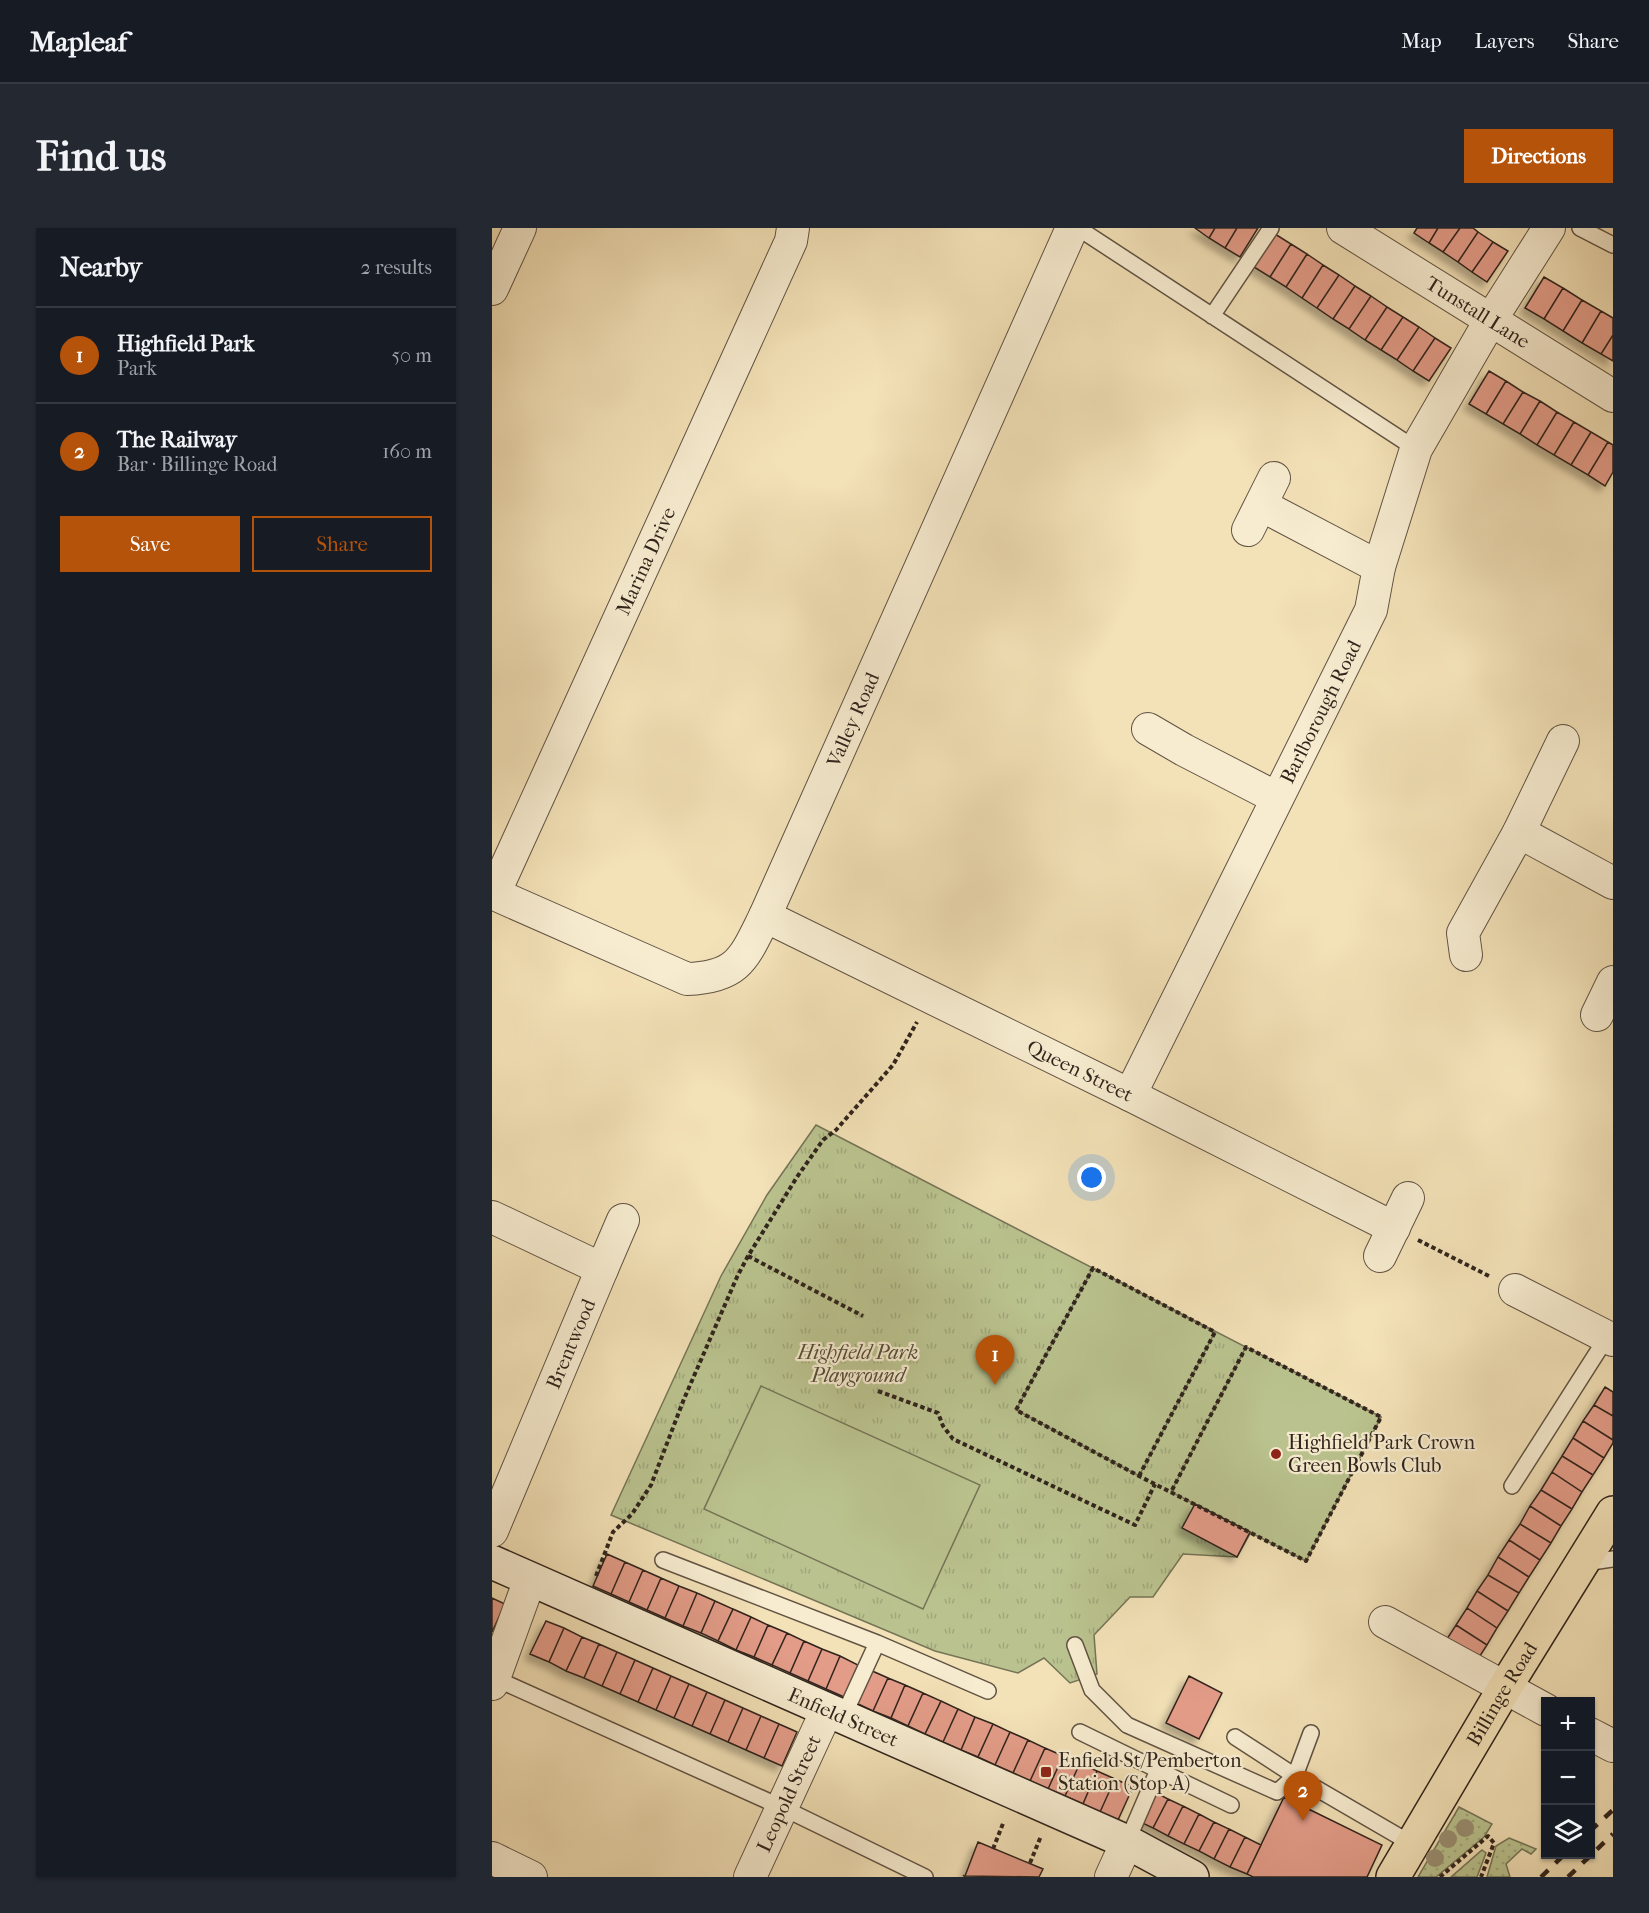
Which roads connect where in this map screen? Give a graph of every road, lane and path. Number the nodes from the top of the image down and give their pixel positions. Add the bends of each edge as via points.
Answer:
1 (520, 228) edge
2 (793, 228) edge
3 (1072, 228) edge
4 (1078, 228) edge
5 (1270, 228) edge
6 (1343, 228) edge
7 (1549, 228) edge
8 (1580, 228) edge
9 (1613, 245) edge
10 (492, 289) edge
11 (1212, 316) junction
12 (1490, 321) junction
13 (1613, 396) edge
14 (1416, 449) junction
15 (1261, 504) dead end
16 (1379, 567) junction
17 (1148, 729) dead end
18 (1563, 741) dead end
19 (1276, 798) junction
20 (1519, 832) junction
21 (1613, 883) edge
22 (493, 893) edge
23 (765, 916) junction
24 (1458, 939) dead end
25 (1613, 982) edge
26 (930, 998) junction
27 (1597, 1015) dead end
28 (1130, 1095) junction
29 (1408, 1198) dead end
30 (492, 1217) edge
31 (623, 1220) dead end
32 (1394, 1228) junction
33 (748, 1256) junction
34 (1380, 1256) dead end
35 (602, 1269) junction
36 (1515, 1290) joint
37 (863, 1316) dead end
38 (1610, 1339) edge
39 (878, 1391) dead end
40 (1139, 1476) junction
41 (1155, 1484) junction
42 (1512, 1486) dead end
43 (1171, 1492) junction
44 (1613, 1513) edge
45 (492, 1531) edge
46 (663, 1560) dead end
47 (1598, 1561) edge
48 (492, 1562) edge
49 (530, 1579) junction
50 (586, 1603) junction
51 (1385, 1622) dead end
52 (877, 1643) junction
53 (1075, 1645) dead end
54 (493, 1680) edge
55 (1504, 1689) junction
56 (988, 1691) dead end
57 (1541, 1708) edge
58 (835, 1714) junction
59 (1080, 1732) dead end
60 (1311, 1733) dead end
61 (1235, 1737) dead end
62 (1158, 1770) junction
63 (1295, 1776) junction
64 (1232, 1806) dead end
65 (781, 1807) junction
66 (1127, 1842) junction
67 (1412, 1844) junction
68 (492, 1858) edge
69 (531, 1877) edge
70 (750, 1877) edge
71 (925, 1877) edge
72 (1111, 1877) edge
73 (1192, 1877) edge
74 (1393, 1877) edge
75 (1440, 1877) edge
76 (1481, 1877) edge

1 - 10 street
2 - 22 street, Marina Drive via 792,241
3 - 23 street, Valley Road
4 - 11 lane
5 - 11 lane
6 - 12 street, Tunstall Lane
7 - 12 street, Barlborough Road
8 - 9 lane
11 - 14 lane
12 - 13 street, Tunstall Lane
12 - 14 street, Barlborough Road
14 - 16 street, Barlborough Road
15 - 16 street
16 - 19 street, Barlborough Road via 1371,610
17 - 19 street via 1177,761
18 - 20 street
19 - 28 street, Barlborough Road
20 - 21 street
20 - 24 street
22 - 23 street, Valley Road via 687,979 706,978 734,968
23 - 26 street, Queen Street
25 - 27 street
26 - 28 street, Queen Street
26 - 33 path via 893,1065 823,1140
28 - 32 street, Queen Street
29 - 32 street
30 - 35 street
31 - 35 street, Brentwood
32 - 34 street
32 - 36 path
33 - 37 path
33 - 50 path via 651,1485 632,1514 613,1532
35 - 45 street, Brentwood
36 - 38 street
38 - 42 lane
39 - 41 path via 938,1413 953,1438 1134,1525
40 - 40 path via 1016,1410 1093,1268 1215,1332
40 - 41 path
41 - 43 path
43 - 43 path via 1246,1347 1381,1417 1306,1561
44 - 47 main road, Billinge Road
46 - 52 lane
47 - 55 main road, Billinge Road
48 - 49 street, Enfield Street
49 - 50 street, Enfield Street
49 - 54 street
50 - 58 street, Enfield Street
51 - 55 street
52 - 56 lane
52 - 58 lane
53 - 63 lane via 1092,1690 1127,1725 1277,1792
54 - 65 lane
55 - 57 street
55 - 67 main road, Billinge Road
58 - 65 street, Leopold Street
58 - 66 street, Enfield Street
59 - 62 lane
60 - 63 lane
61 - 63 lane
62 - 64 lane
62 - 66 lane
63 - 67 lane
65 - 70 street, Leopold Street
65 - 71 lane
66 - 72 street
66 - 73 street, Enfield Street
67 - 74 main road, Billinge Road
68 - 69 street
75 - 76 path via 1488,1836 1494,1843

